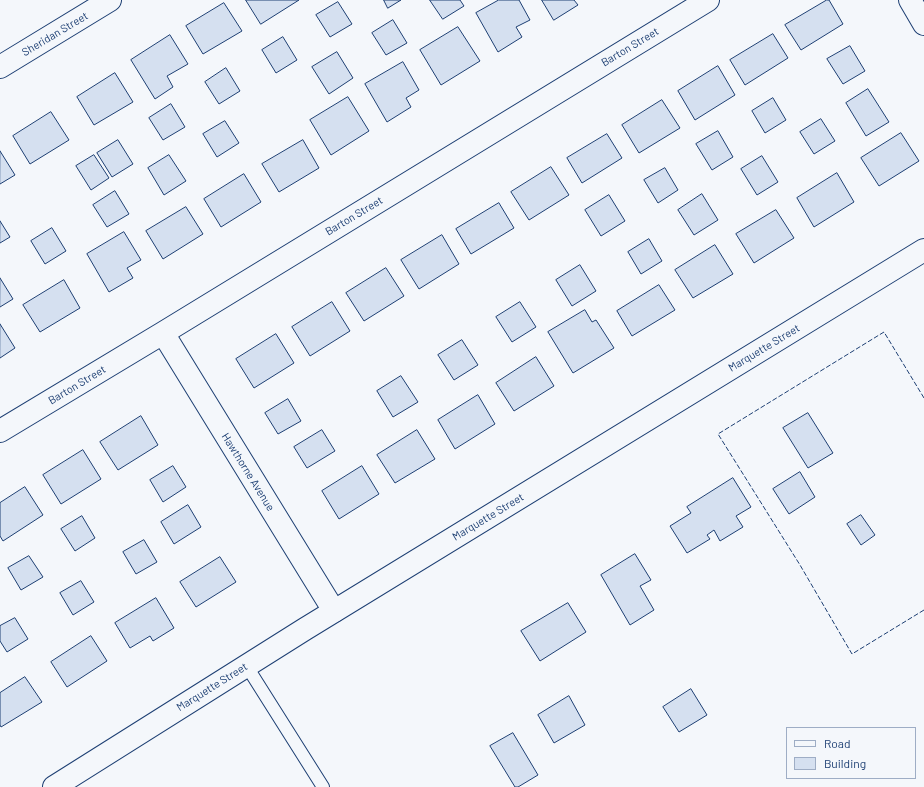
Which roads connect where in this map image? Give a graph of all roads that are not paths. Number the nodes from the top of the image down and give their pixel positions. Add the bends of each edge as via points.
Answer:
1 (110, 0) edge
2 (708, 0) edge
3 (910, 0) edge
4 (924, 24) edge
5 (0, 67) edge
6 (924, 250) edge
7 (163, 333) junction
8 (0, 431) edge
9 (334, 611) junction
10 (246, 665) junction
11 (54, 787) edge
12 (323, 787) edge

1 - 5 street, Sheridan Street
2 - 7 street, Barton Street
3 - 4 street
6 - 9 street, Marquette Street
7 - 8 street, Barton Street
7 - 9 street, Hawthorne Avenue
9 - 10 street, Marquette Street
10 - 11 street, Marquette Street
10 - 12 lane

